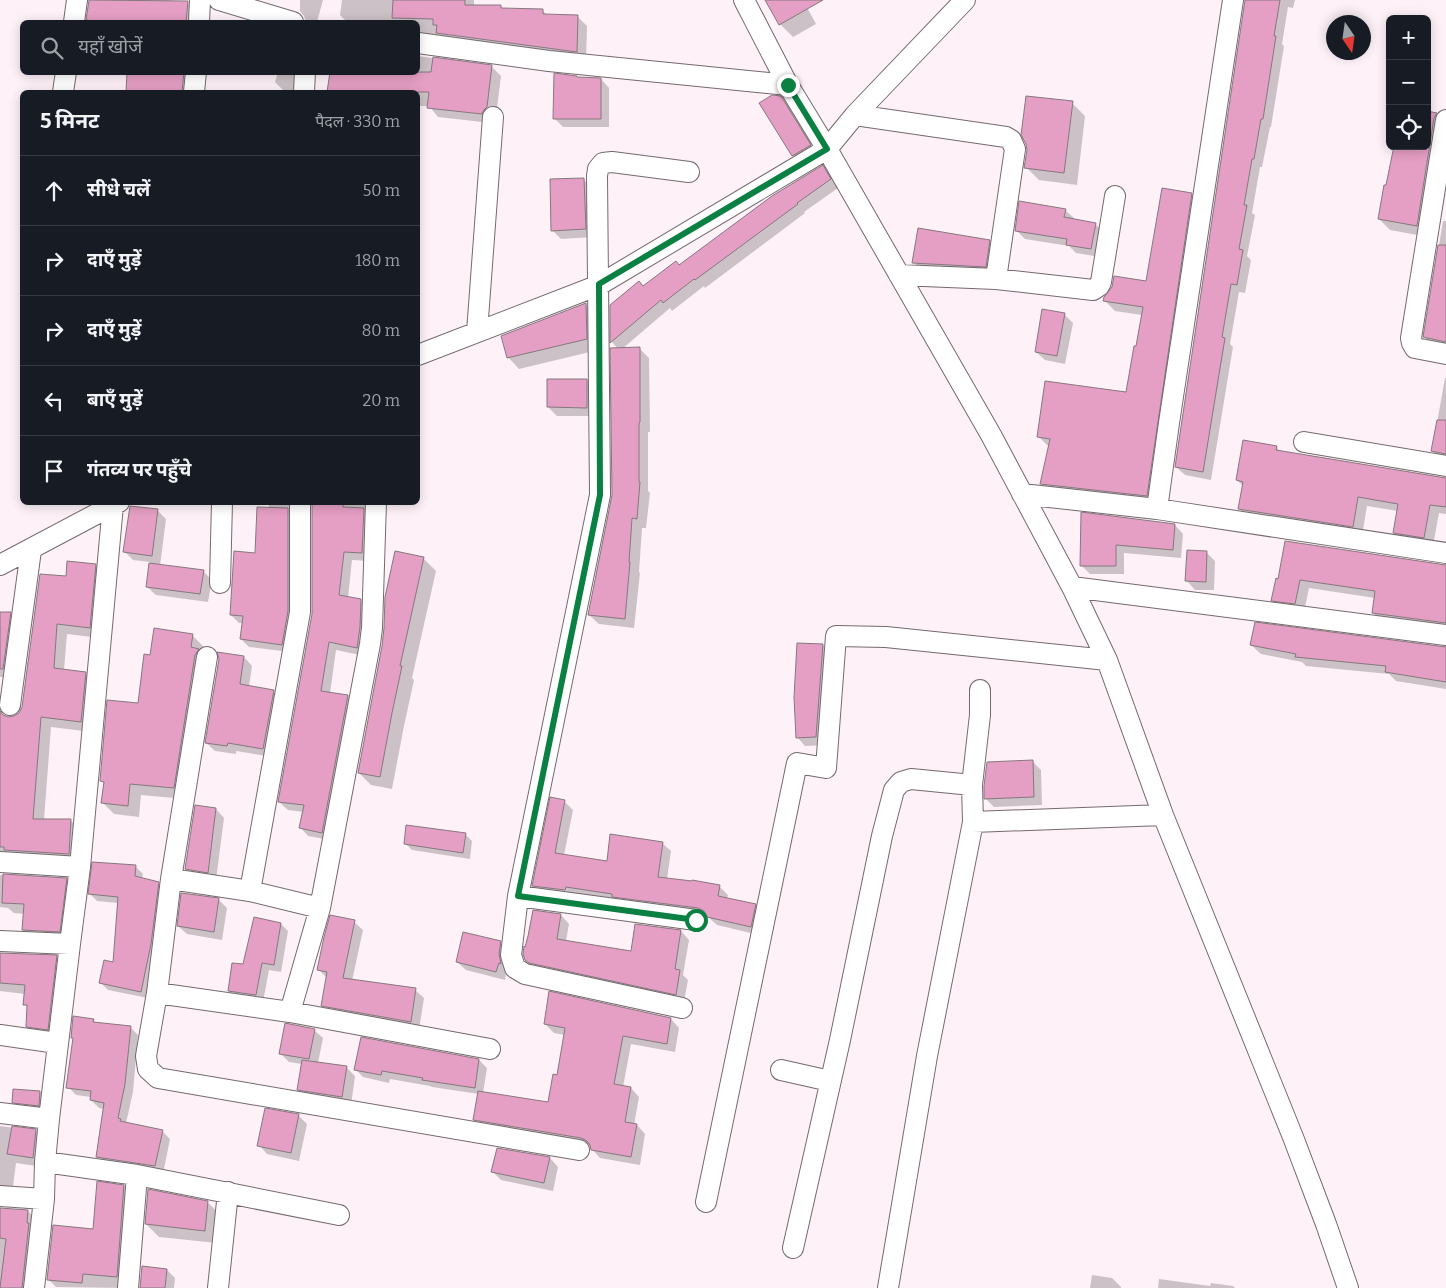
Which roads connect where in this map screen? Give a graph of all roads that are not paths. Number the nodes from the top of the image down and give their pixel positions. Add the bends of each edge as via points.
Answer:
1 (77, 0) edge
2 (200, 0) edge
3 (218, 0) edge
4 (744, 0) edge
5 (964, 0) edge
6 (1233, 0) edge
7 (74, 20) edge
8 (199, 20) edge
9 (286, 20) edge
10 (420, 43) edge
11 (66, 75) edge
12 (196, 75) edge
13 (305, 75) edge
14 (788, 85) junction
15 (63, 90) edge
16 (194, 90) edge
17 (304, 90) edge
18 (855, 115) junction
19 (493, 117) dead end
20 (1446, 120) edge
21 (827, 149) junction
22 (689, 172) dead end
23 (1115, 196) dead end
24 (900, 275) junction
25 (996, 279) junction
26 (599, 284) junction
27 (477, 332) junction
28 (420, 354) edge
29 (1446, 354) edge
30 (1304, 442) dead end
31 (1446, 466) edge
32 (1022, 494) junction
33 (114, 505) edge
34 (116, 505) edge
35 (222, 505) edge
36 (300, 505) edge
37 (376, 505) edge
38 (1157, 509) junction
39 (31, 550) junction
40 (1446, 553) edge
41 (0, 565) edge
42 (220, 583) dead end
43 (1072, 587) junction
44 (1446, 635) edge
45 (207, 657) dead end
46 (1106, 660) junction
47 (980, 690) dead end
48 (10, 705) dead end
49 (972, 785) junction
50 (1163, 815) junction
51 (973, 822) junction
52 (0, 862) edge
53 (80, 867) junction
54 (171, 879) junction
55 (250, 891) junction
56 (518, 896) junction
57 (320, 908) junction
58 (696, 920) dead end
59 (0, 941) edge
60 (70, 944) junction
61 (156, 993) junction
62 (682, 1008) dead end
63 (290, 1012) junction
64 (0, 1035) edge
65 (57, 1043) junction
66 (490, 1049) dead end
67 (781, 1070) dead end
68 (830, 1081) junction
69 (0, 1113) edge
70 (49, 1119) junction
71 (579, 1150) dead end
72 (45, 1162) junction
73 (137, 1175) junction
74 (228, 1192) junction
75 (0, 1196) edge
76 (44, 1199) junction
77 (706, 1202) dead end
78 (339, 1215) dead end
79 (793, 1248) dead end
80 (34, 1288) edge
81 (128, 1288) edge
82 (218, 1288) edge
83 (888, 1288) edge
84 (1348, 1288) edge

1 - 7 street
2 - 8 street
3 - 9 street
4 - 14 street
5 - 18 street
6 - 38 street
10 - 14 street via 549,61
11 - 15 street
12 - 16 street
13 - 17 street
14 - 21 street
18 - 21 street
18 - 25 street via 1011,140 1015,149
19 - 27 street
20 - 29 street via 1411,338 1415,348
21 - 24 street
21 - 26 street
22 - 26 street via 603,163 597,176
23 - 25 street via 1101,282 1096,288
24 - 25 street
24 - 32 street
26 - 27 street
26 - 56 street via 600,495
27 - 28 street
30 - 31 street
32 - 38 street
32 - 43 street
33 - 39 street
34 - 53 street
35 - 42 street
36 - 55 street via 300,612
37 - 57 street via 370,644
38 - 40 street
39 - 41 street
39 - 48 street
43 - 44 street
43 - 46 street
45 - 54 street
46 - 50 street
46 - 77 street via 836,636 826,768 797,762
47 - 49 street
49 - 51 street
49 - 68 street via 911,779 901,782 894,790
50 - 51 street
50 - 84 street via 1293,1137
51 - 83 street via 927,1056
52 - 53 street
53 - 60 street
54 - 55 street
54 - 61 street
55 - 57 street
56 - 58 street
56 - 62 street via 511,955 515,968 525,974
57 - 63 street
59 - 60 street
60 - 65 street
61 - 63 street
61 - 71 street via 146,1056 148,1069 158,1078
63 - 66 street
64 - 65 street
65 - 70 street
67 - 68 street
68 - 79 street
69 - 70 street
70 - 72 street
72 - 73 street
72 - 76 street
73 - 74 street
73 - 81 street
74 - 78 street
74 - 82 street
75 - 76 street
76 - 80 street

